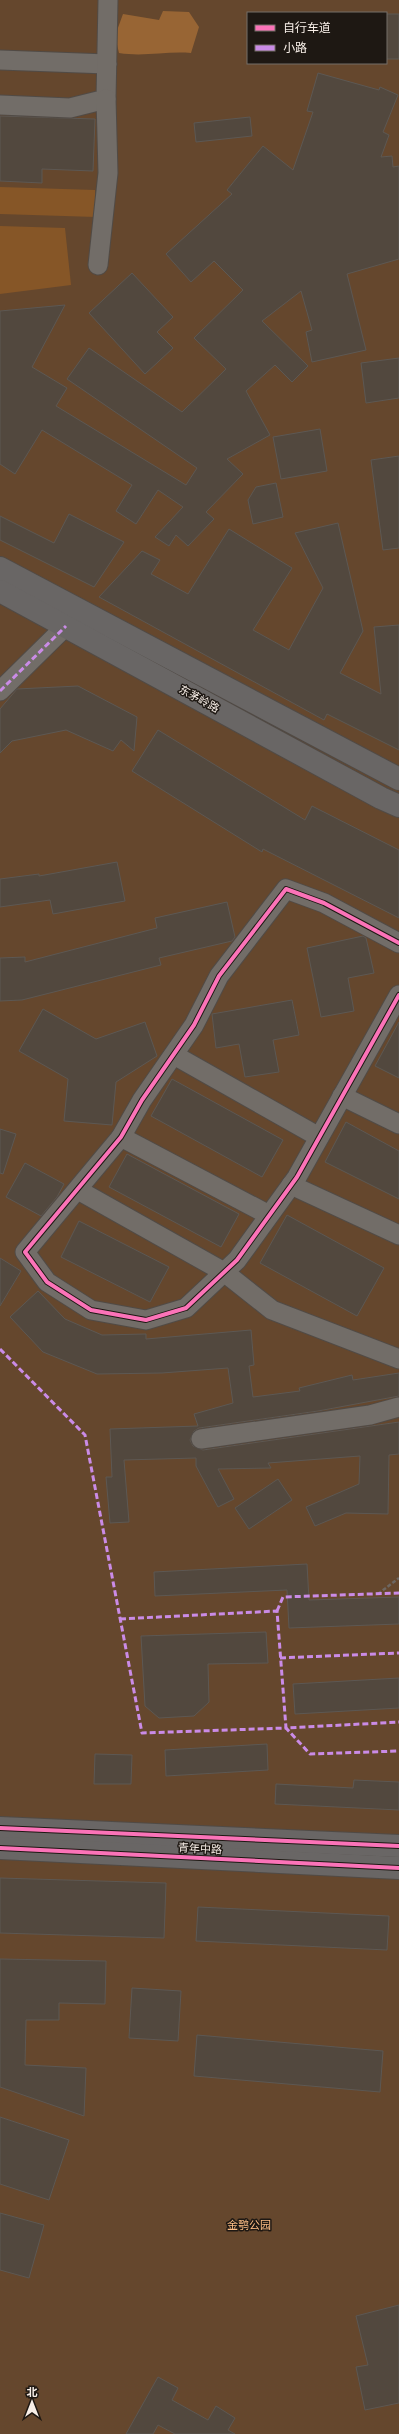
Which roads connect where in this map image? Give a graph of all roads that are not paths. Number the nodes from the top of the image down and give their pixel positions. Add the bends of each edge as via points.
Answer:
1 (108, 0) edge
2 (0, 60) edge
3 (107, 64) junction
4 (106, 99) junction
5 (0, 105) edge
6 (98, 265) dead end
7 (0, 568) edge
8 (0, 591) edge
9 (66, 626) junction
10 (0, 692) edge
11 (399, 779) edge
12 (399, 806) edge
13 (399, 943) edge
14 (399, 995) edge
15 (174, 1055) junction
16 (342, 1096) junction
17 (399, 1124) edge
18 (319, 1137) junction
19 (121, 1138) junction
20 (290, 1185) junction
21 (78, 1190) junction
22 (270, 1215) junction
23 (399, 1235) edge
24 (224, 1272) junction
25 (399, 1359) edge
26 (399, 1407) edge
27 (201, 1439) dead end
28 (0, 1828) edge
29 (399, 1846) edge
30 (0, 1848) edge
31 (399, 1868) edge

1 - 3 street
2 - 3 street
3 - 4 street
4 - 5 street via 70,108
4 - 6 street via 108,173
7 - 11 main road, 东茅岭路
8 - 9 main road, 东茅岭路
9 - 10 street
9 - 12 main road, 东茅岭路
13 - 15 street via 324,903 286,889 219,976 194,1025
14 - 16 street
15 - 18 street
15 - 19 street via 142,1100
16 - 17 street
16 - 18 street
18 - 20 street
19 - 21 street
19 - 22 street
20 - 22 street
20 - 23 street
21 - 24 street
21 - 24 street via 25,1252 47,1282 91,1310 146,1320 186,1308
22 - 24 street via 237,1260
24 - 25 street via 272,1310
26 - 27 street via 370,1415
28 - 29 main road, 青年中路
30 - 31 main road, 青年中路

